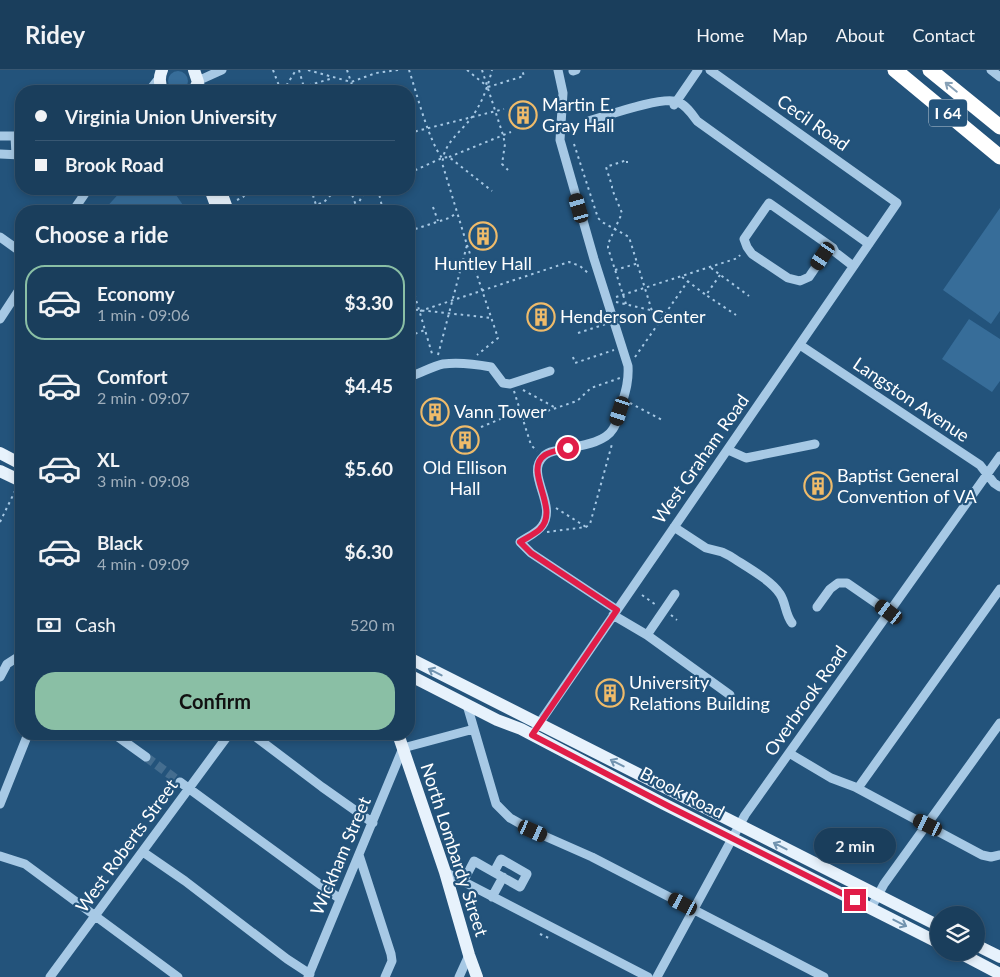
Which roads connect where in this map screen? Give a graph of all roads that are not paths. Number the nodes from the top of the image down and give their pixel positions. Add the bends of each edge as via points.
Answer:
1 (194, 70) edge
2 (222, 70) edge
3 (558, 70) edge
4 (698, 70) edge
5 (710, 70) edge
6 (895, 70) edge
7 (930, 70) edge
8 (991, 70) edge
9 (161, 72) edge
10 (1000, 77) edge
11 (153, 85) edge
12 (160, 85) edge
13 (196, 85) edge
14 (198, 85) edge
15 (676, 103) junction
16 (589, 121) dead end
17 (1000, 127) edge
18 (0, 136) edge
19 (15, 136) edge
20 (0, 154) edge
21 (15, 155) edge
22 (1000, 157) edge
23 (897, 203) joint
24 (0, 237) edge
25 (869, 244) junction
26 (832, 247) junction
27 (15, 248) edge
28 (855, 264) junction
29 (15, 296) edge
30 (0, 319) edge
31 (800, 345) junction
32 (550, 371) dead end
33 (415, 375) edge
34 (815, 444) dead end
35 (728, 450) junction
36 (0, 453) edge
37 (1000, 456) edge
38 (15, 461) edge
39 (0, 471) edge
40 (987, 474) junction
41 (15, 484) edge
42 (1000, 487) edge
43 (674, 527) junction
44 (1000, 589) edge
45 (675, 594) dead end
46 (817, 607) dead end
47 (889, 612) junction
48 (615, 613) junction
49 (792, 623) dead end
50 (647, 635) junction
51 (15, 659) edge
52 (415, 661) edge
53 (0, 677) edge
54 (415, 678) edge
55 (730, 696) dead end
56 (467, 705) junction
57 (1000, 723) edge
58 (474, 729) junction
59 (535, 729) junction
60 (26, 740) edge
61 (122, 740) edge
62 (225, 740) edge
63 (260, 740) edge
64 (400, 740) edge
65 (403, 748) junction
66 (788, 753) junction
67 (146, 757) tunnel mouth
68 (180, 782) tunnel mouth
69 (189, 788) junction
70 (858, 788) junction
71 (0, 804) edge
72 (373, 823) junction
73 (739, 825) junction
74 (928, 825) junction
75 (732, 838) junction
76 (143, 852) junction
77 (1000, 855) edge
78 (0, 856) edge
79 (359, 856) junction
80 (445, 872) junction
81 (494, 872) junction
82 (503, 878) junction
83 (463, 882) junction
84 (878, 895) junction
85 (492, 897) junction
86 (340, 899) junction
87 (871, 908) junction
88 (694, 910) junction
89 (96, 916) junction
90 (930, 921) edge
91 (930, 938) edge
92 (985, 950) edge
93 (469, 955) junction
94 (1000, 957) edge
95 (975, 961) edge
96 (1000, 974) edge
97 (309, 975) edge
98 (50, 977) edge
99 (178, 977) edge
100 (385, 977) edge
101 (459, 977) edge
102 (477, 977) edge
103 (648, 977) edge
104 (657, 977) edge
105 (824, 977) edge

1 - 13 main road
2 - 14 street via 202,79
3 - 48 street via 563,93 560,140 628,366 629,379 611,432 597,440 543,456 538,472 547,516 540,529 520,542
4 - 15 street
5 - 23 street, Cecil Road
6 - 22 highway, I 64
17 -> 7 highway, I 64
8 - 10 street
9 - 11 street
9 - 12 main road
15 - 16 street via 657,102
15 - 25 street
18 - 19 street
20 - 21 street
23 - 25 street, West Graham Road
24 - 27 street
25 - 28 street, West Graham Road
26 - 26 street via 769,203 744,239 752,254 793,280 809,277
26 - 28 street
28 - 31 street, West Graham Road
29 - 30 street
31 - 35 street, West Graham Road
31 - 40 street, Langston Avenue via 980,465
32 - 33 street via 510,384 503,383 491,367 472,364 441,364
34 - 35 street via 746,458
35 - 43 street, West Graham Road
36 - 38 main road
37 - 40 street, Overbrook Road
39 - 41 main road
40 - 42 street, Langston Avenue
40 - 47 street, Overbrook Road
43 - 48 street, West Graham Road
43 - 49 street via 706,548 730,556 775,588
44 - 70 street
45 - 50 street
46 - 47 street via 838,582 847,583
47 - 66 street, Overbrook Road
48 - 50 street
48 - 59 street, West Graham Road
50 - 55 street
51 - 53 street via 7,664
59 -> 52 main road, Brook Road
54 - 56 main road, Brook Road
56 - 58 street
56 - 59 main road, Brook Road
57 - 74 street
58 - 65 street
58 - 88 street via 496,804 510,818
73 -> 59 main road, Brook Road
59 - 75 main road, Brook Road
60 - 71 street
61 - 67 street
62 - 69 street, West Roberts Street
63 - 72 street
64 - 65 main road, North Lombardy Street
65 - 72 street, Wickham Street
65 - 80 main road, North Lombardy Street
66 - 70 street via 831,778
66 - 73 street, Overbrook Road
68 - 69 street
69 - 76 street, West Roberts Street
69 - 86 street
70 - 74 street
72 - 79 street, Wickham Street
73 - 75 street, Overbrook Road
84 -> 73 main road, Brook Road
74 - 77 street via 982,855
74 - 84 street
75 - 87 main road, Brook Road
75 - 88 street, Overbrook Road
76 - 89 street, West Roberts Street
76 - 97 street
78 - 89 street via 25,864
79 - 86 street, Wickham Street
79 - 100 street via 392,961
80 - 83 street
80 - 93 main road, North Lombardy Street
81 - 82 street
81 - 82 street via 501,859 527,874 520,887
81 - 83 street via 474,862
82 - 85 street
83 - 85 street
84 - 87 street
84 - 90 main road, Brook Road
85 - 103 street
86 - 97 street, Wickham Street
87 -> 91 main road, Brook Road
88 - 104 street, Overbrook Road
88 - 105 street
89 - 98 street, West Roberts Street
89 - 99 street
92 - 94 main road
93 - 101 street
93 - 102 main road, North Lombardy Street
95 - 96 main road

